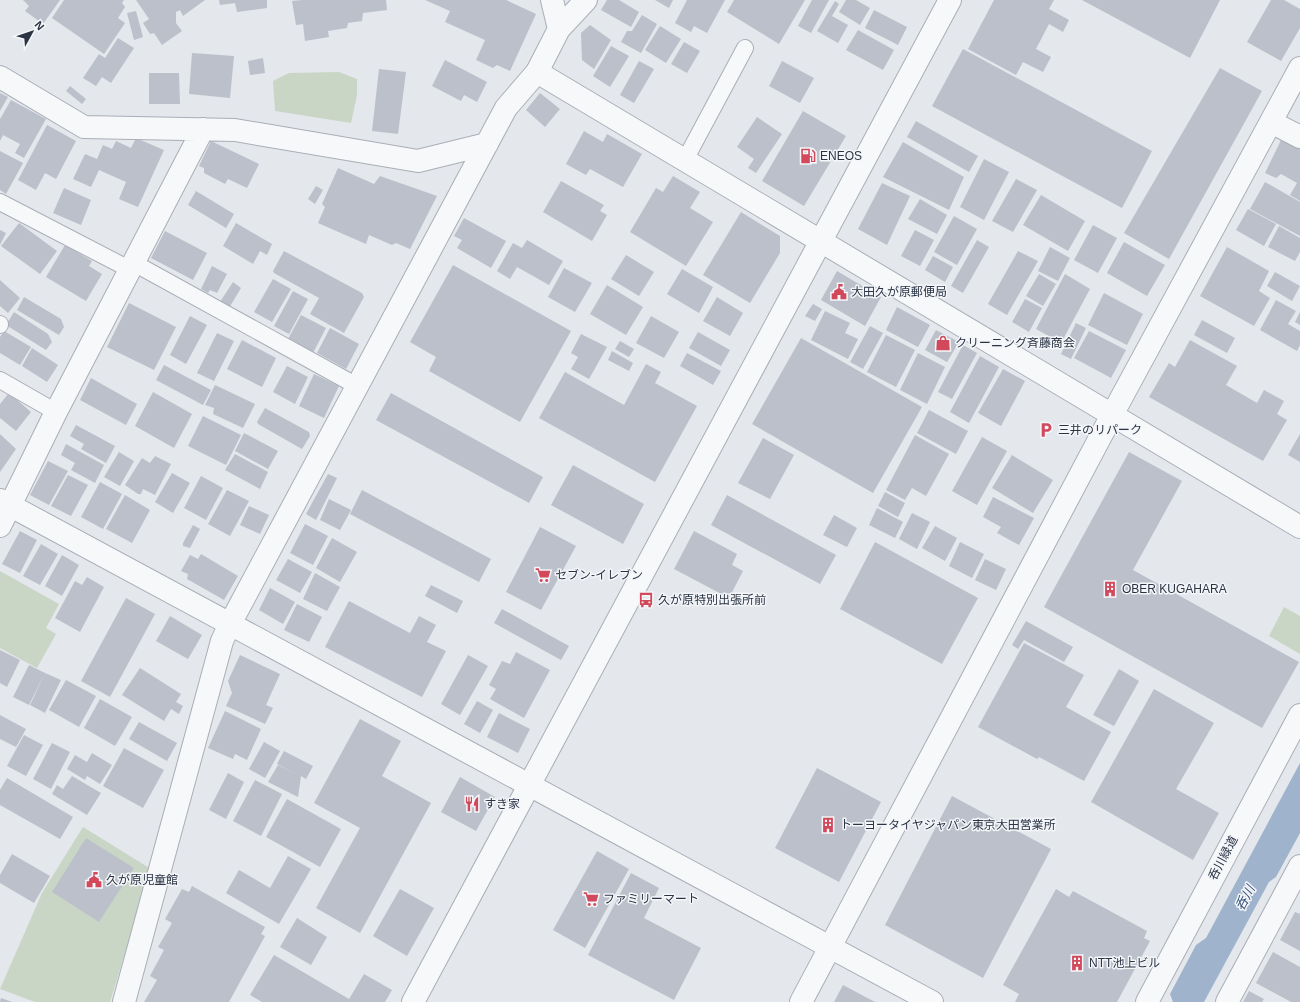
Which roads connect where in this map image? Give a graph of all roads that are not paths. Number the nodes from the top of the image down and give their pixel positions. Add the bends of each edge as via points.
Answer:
1 (552, 0) edge
2 (586, 0) edge
3 (950, 0) edge
4 (559, 29) junction
5 (745, 48) dead end
6 (1300, 68) edge
7 (537, 72) junction
8 (0, 77) edge
9 (1271, 122) junction
10 (203, 129) junction
11 (1300, 137) edge
12 (487, 144) junction
13 (685, 160) junction
14 (0, 202) edge
15 (821, 241) junction
16 (131, 265) junction
17 (0, 380) edge
18 (357, 386) junction
19 (56, 412) junction
20 (1112, 415) junction
21 (5, 503) edge
22 (0, 526) edge
23 (1300, 527) edge
24 (230, 624) junction
25 (1300, 715) edge
26 (529, 786) junction
27 (1300, 866) edge
28 (830, 948) junction
29 (124, 1002) edge
30 (413, 1002) edge
31 (801, 1002) edge
32 (932, 1002) edge
33 (1147, 1002) edge
34 (1227, 1002) edge

1 - 4 street
2 - 4 street
3 - 15 street
4 - 7 street
5 - 13 lane
6 - 9 street
7 - 12 street via 506,108
7 - 13 street
8 - 10 street via 84,127
9 - 11 street
9 - 20 street
10 - 12 street via 235,130 418,161
10 - 16 street
12 - 18 street
13 - 15 street
14 - 16 lane
15 - 20 street
15 - 26 street
16 - 18 lane
16 - 19 street
17 - 19 lane
18 - 24 street
19 - 21 street
20 - 23 street
20 - 28 street
21 - 22 street
21 - 24 street
24 - 26 street
24 - 29 street via 222,641
25 - 33 street, 呑川緑道
26 - 28 street
26 - 30 street
27 - 34 street
28 - 31 street
28 - 32 street

